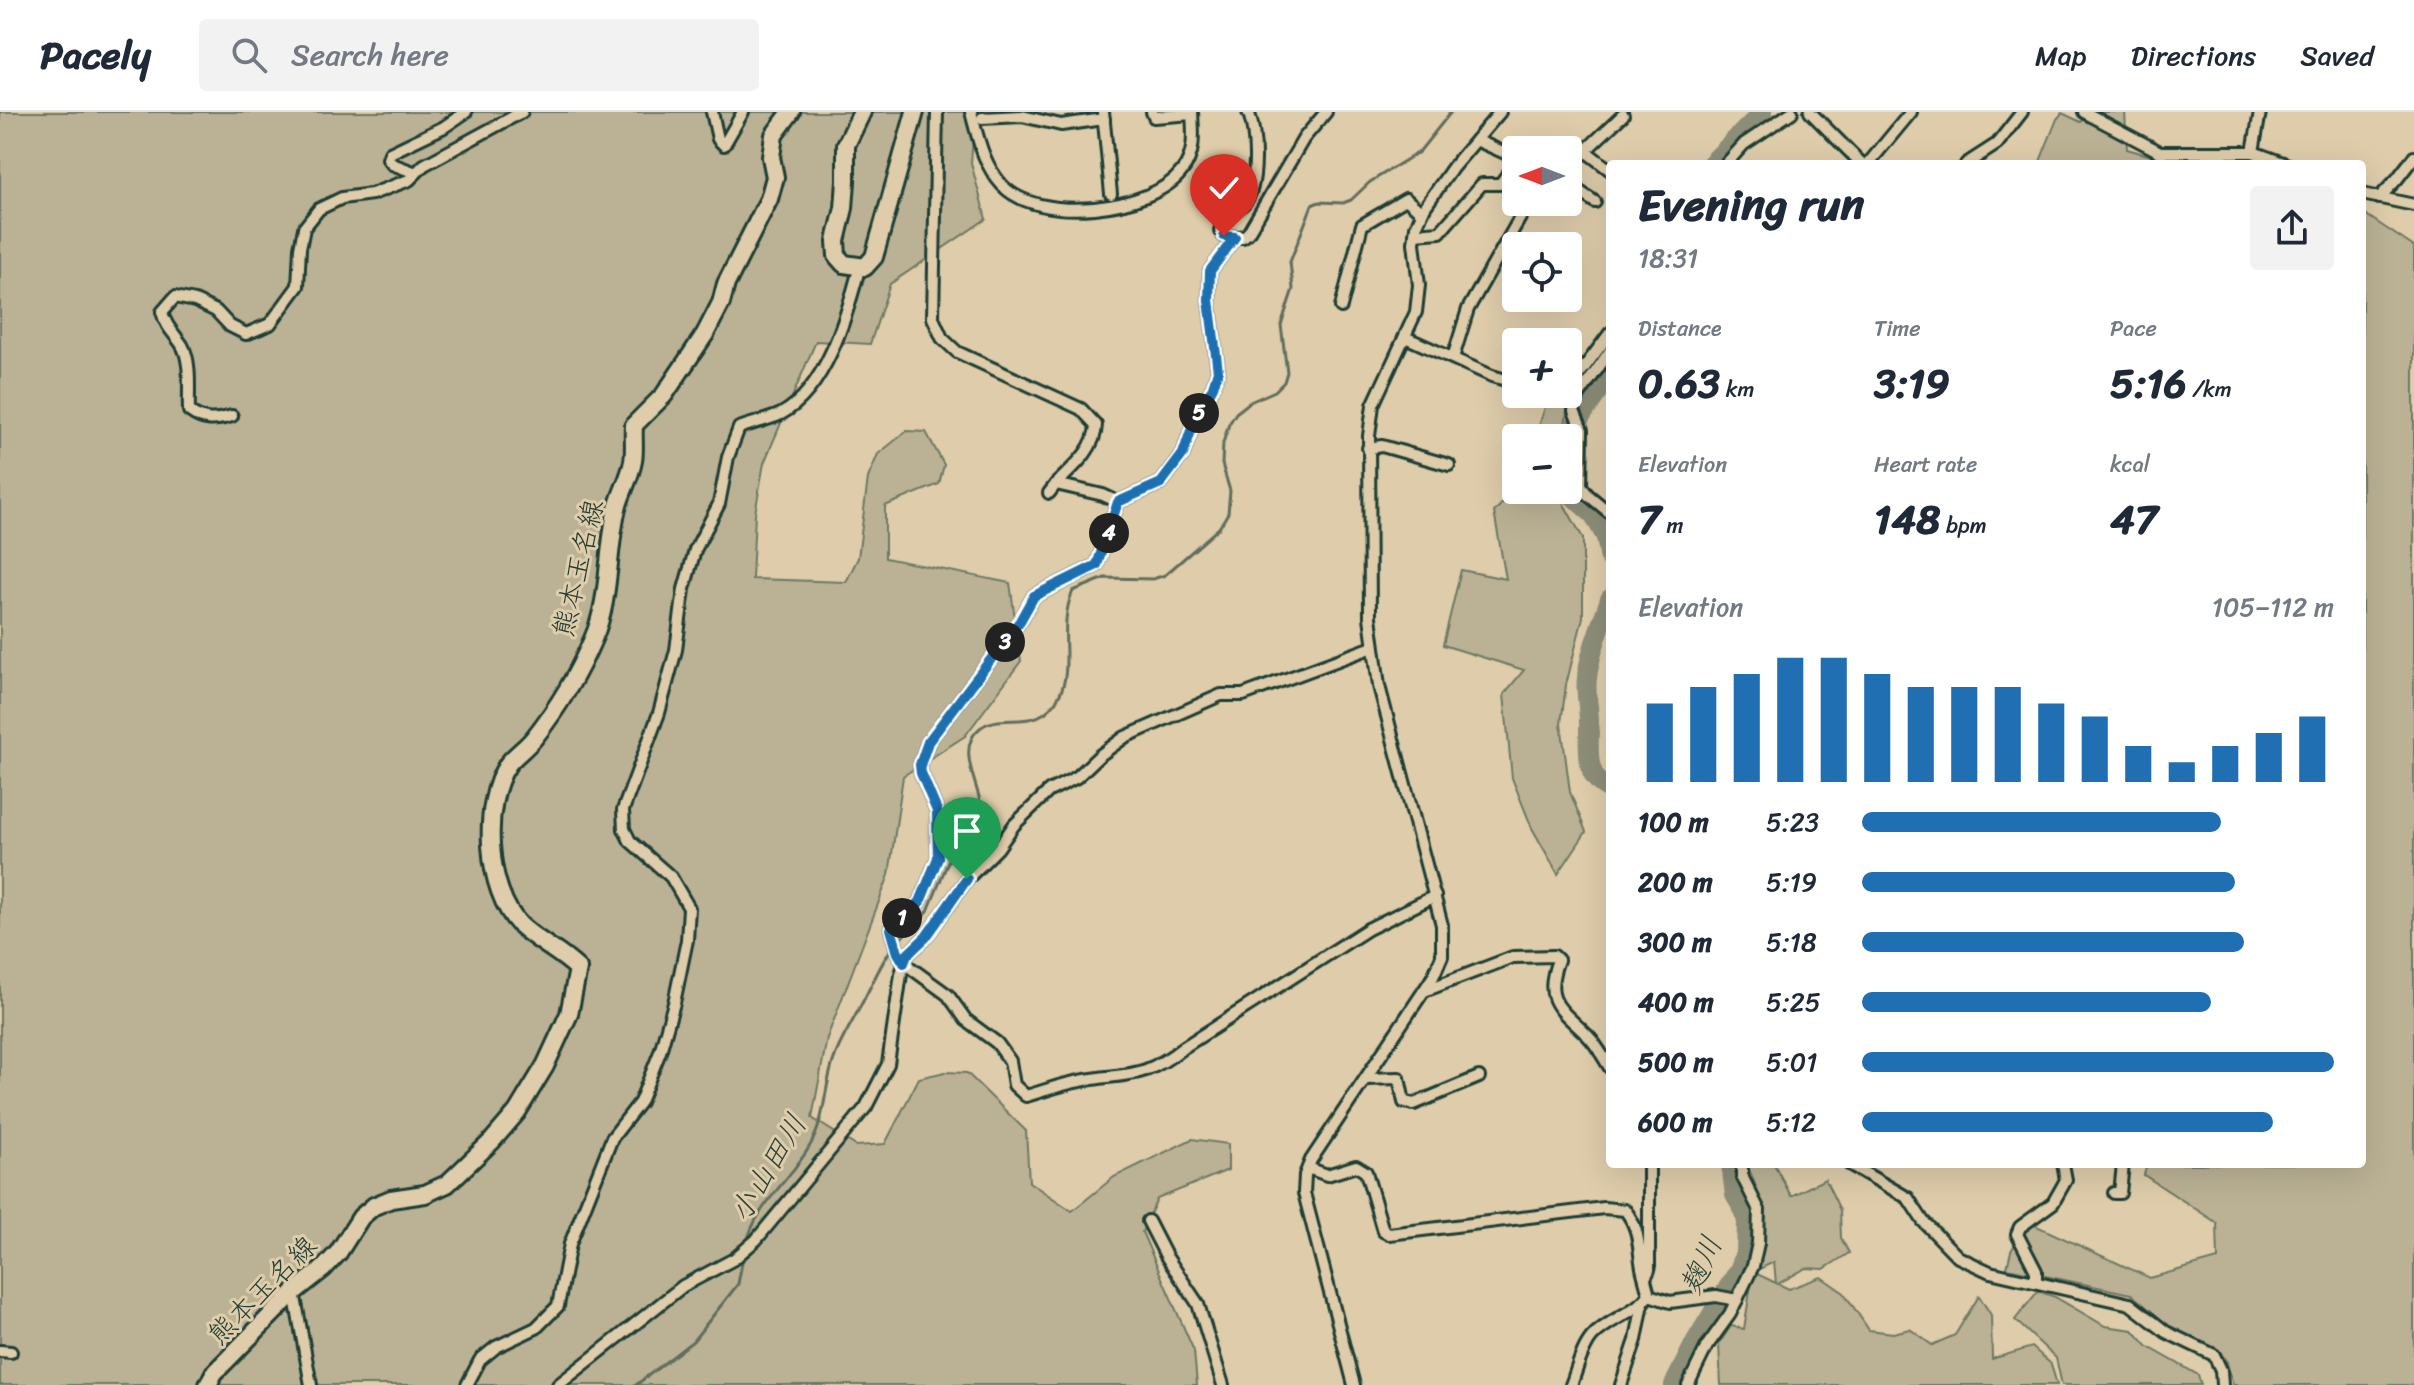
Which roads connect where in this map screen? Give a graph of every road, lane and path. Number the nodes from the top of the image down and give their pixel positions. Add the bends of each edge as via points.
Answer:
1 (466, 112) edge
2 (522, 112) edge
3 (712, 112) edge
4 (743, 112) edge
5 (791, 112) edge
6 (862, 112) edge
7 (915, 112) edge
8 (937, 112) edge
9 (1152, 112) edge
10 (1248, 112) edge
11 (1326, 112) edge
12 (1500, 112) edge
13 (1792, 112) edge
14 (1810, 112) edge
15 (1911, 112) edge
16 (2022, 112) edge
17 (2084, 112) edge
18 (2260, 112) edge
19 (1192, 113) edge
20 (978, 114) edge
21 (1623, 115) dead end
22 (1103, 116) edge
23 (1476, 140) junction
24 (1584, 150) joint
25 (2253, 152) junction
26 (1502, 153) edge
27 (2414, 157) edge
28 (2230, 159) edge
29 (1730, 160) edge
30 (1861, 160) edge
31 (1869, 160) edge
32 (1972, 160) edge
33 (2275, 160) edge
34 (1606, 167) edge
35 (416, 173) junction
36 (1502, 181) edge
37 (1582, 193) edge
38 (1111, 194) dead end
39 (2366, 195) edge
40 (2379, 198) junction
41 (1595, 202) dead end
42 (2414, 205) edge
43 (1422, 213) junction
44 (1521, 216) edge
45 (1415, 234) junction
46 (1235, 237) junction
47 (865, 267) junction
48 (1341, 307) dead end
49 (1405, 337) junction
50 (1606, 338) edge
51 (1606, 357) edge
52 (1453, 358) junction
53 (1582, 371) edge
54 (1502, 377) edge
55 (232, 416) dead end
56 (1368, 448) junction
57 (1449, 465) dead end
58 (1118, 502) junction
59 (1606, 510) edge
60 (1373, 647) junction
61 (1435, 896) junction
62 (901, 958) junction
63 (1424, 991) junction
64 (1606, 1062) edge
65 (1479, 1077) dead end
66 (1366, 1079) junction
67 (1308, 1168) junction
68 (1649, 1168) edge
69 (1742, 1168) edge
70 (1856, 1168) edge
71 (2064, 1168) edge
72 (2123, 1168) edge
73 (2114, 1193) dead end
74 (1148, 1221) dead end
75 (1645, 1278) junction
76 (2036, 1282) junction
77 (294, 1292) junction
78 (1646, 1299) junction
79 (1735, 1299) junction
80 (208, 1385) edge
81 (311, 1385) edge
82 (467, 1385) edge
83 (558, 1385) edge
84 (1223, 1385) edge
85 (1354, 1385) edge
86 (1571, 1385) edge
87 (1621, 1385) edge
88 (1688, 1385) edge
89 (2222, 1385) edge

1 - 35 street via 390,153 392,164
2 - 35 street
3 - 4 street via 724,145
5 - 77 main road, 熊本玉名線 via 774,135 775,177 769,199 721,303 664,395 634,425 633,461 616,510 595,636 556,705 509,763 497,787 494,875 519,924 578,969 569,1014 529,1095 492,1141 447,1184 374,1206 330,1261
6 - 47 main road via 846,145 844,208 836,241 844,264
7 - 47 main road via 874,257
8 - 58 street via 933,318 942,338 957,352 1081,409 1096,425 1095,436 1083,458 1052,488
9 - 19 street via 1154,117
10 - 46 street via 1256,139 1251,189 1220,231
11 - 46 street via 1304,138 1248,233
12 - 23 street
13 - 29 street
14 - 30 street
15 - 31 street
16 - 32 street via 1997,144
17 - 28 street via 2160,152
18 - 25 street
19 - 20 street via 1194,142 1182,172 1144,199 1100,207 1031,204 1017,198 990,168 977,132
20 - 22 street via 1061,125
21 - 24 street
22 - 38 street
23 - 26 street
23 - 43 street
24 - 34 street
25 - 28 street
25 - 33 street
27 - 40 street
35 - 55 street via 394,187 342,198 319,209 304,228 298,286 270,324 246,334 195,301 175,297 167,303 162,312 166,326 187,358 189,411 212,421
36 - 45 street via 1482,184 1440,232
37 - 41 street
39 - 40 street
40 - 42 street
43 - 45 street
43 - 48 street via 1406,199 1362,225
44 - 52 street via 1468,309
45 - 49 street via 1419,285 1416,312
46 - 58 street via 1210,271 1218,371 1213,387 1183,454 1161,483
47 - 82 street via 859,269 826,362 802,397 781,414 739,428 733,441 719,504 688,574 659,713 623,810 630,841 671,877 689,908 687,940 660,1052 640,1102 612,1138 570,1244 558,1306 536,1328 480,1360
49 - 52 street
49 - 56 street via 1373,405
50 - 53 street
51 - 59 street via 1574,411 1582,430 1581,486
52 - 54 street
56 - 57 street via 1382,446
56 - 60 street
58 - 62 street via 1097,565 1034,596 928,742 920,765 937,811 938,858 920,902 891,929
60 - 61 street
60 - 62 street via 1243,695 1221,695 1125,737 1022,816 926,937
61 - 62 street via 1368,929 1165,1063 1138,1074 1081,1081 1026,1096 1014,1085 1010,1061 997,1043
61 - 63 street via 1442,956
62 - 83 street via 888,1064 866,1107 756,1240 734,1259 683,1286
63 - 64 street via 1513,957 1554,956 1558,960 1552,994 1557,1008 1589,1037
63 - 66 street
65 - 66 street via 1414,1104 1404,1102 1399,1078
66 - 67 street
67 - 75 street via 1327,1175 1356,1166 1366,1172 1383,1231 1389,1234 1604,1208 1625,1210 1639,1237
67 - 85 street via 1304,1193
68 - 75 street
69 - 79 street via 1759,1210 1759,1235 1753,1266
70 - 76 street via 1908,1198 1958,1257 1990,1272
71 - 76 street via 2066,1180 2053,1203 2017,1234 2036,1271
72 - 73 street via 2120,1193
74 - 84 street via 1198,1304
75 - 78 street
76 - 89 street via 2130,1304 2166,1332 2214,1355
77 - 80 main road, 熊本玉名線
77 - 81 street
78 - 79 street
78 - 86 street via 1592,1337
78 - 87 street
79 - 88 street

